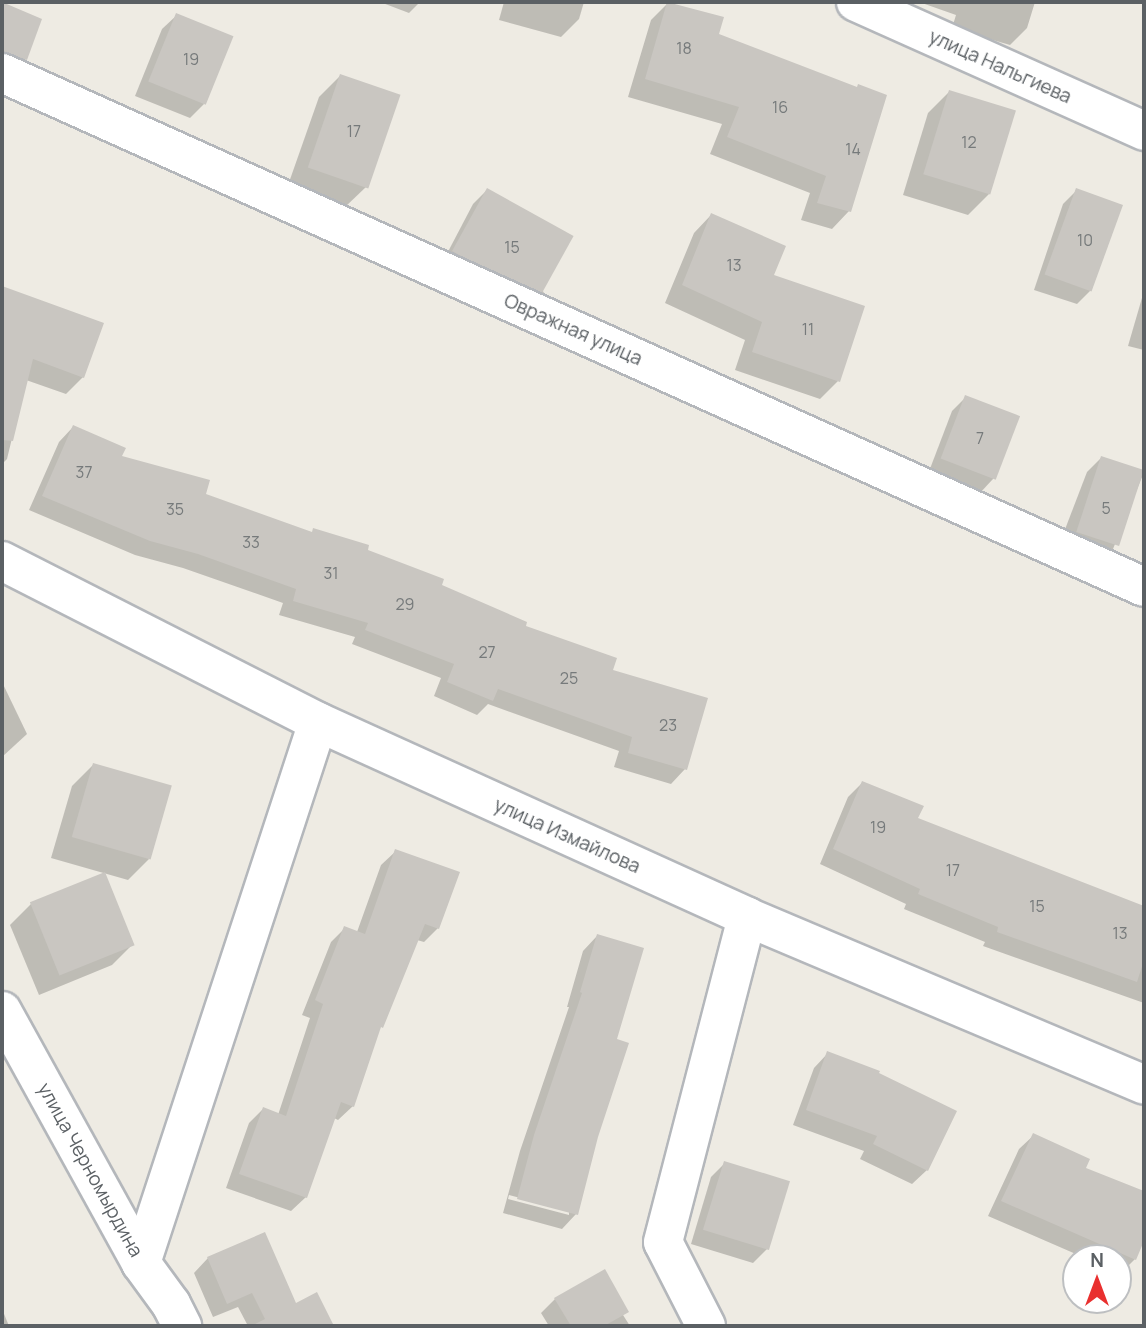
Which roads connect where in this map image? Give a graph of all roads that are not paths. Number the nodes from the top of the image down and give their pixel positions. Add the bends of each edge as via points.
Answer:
1 (856, 2) edge
2 (2, 73) edge
3 (1144, 131) edge
4 (2, 561) edge
5 (1144, 587) edge
6 (318, 722) junction
7 (747, 917) junction
8 (2, 1010) edge
9 (1144, 1085) edge
10 (141, 1263) junction
11 (182, 1326) edge
12 (706, 1326) edge

1 - 3 street, улица Нальгиева
2 - 5 street, Овражная улица
4 - 6 street, улица Измайлова
6 - 7 street, улица Измайлова
6 - 10 street
7 - 9 street, улица Измайлова
7 - 12 street via 663,1242
8 - 10 street, улица Черномырдина
10 - 11 street, улица Черномырдина

